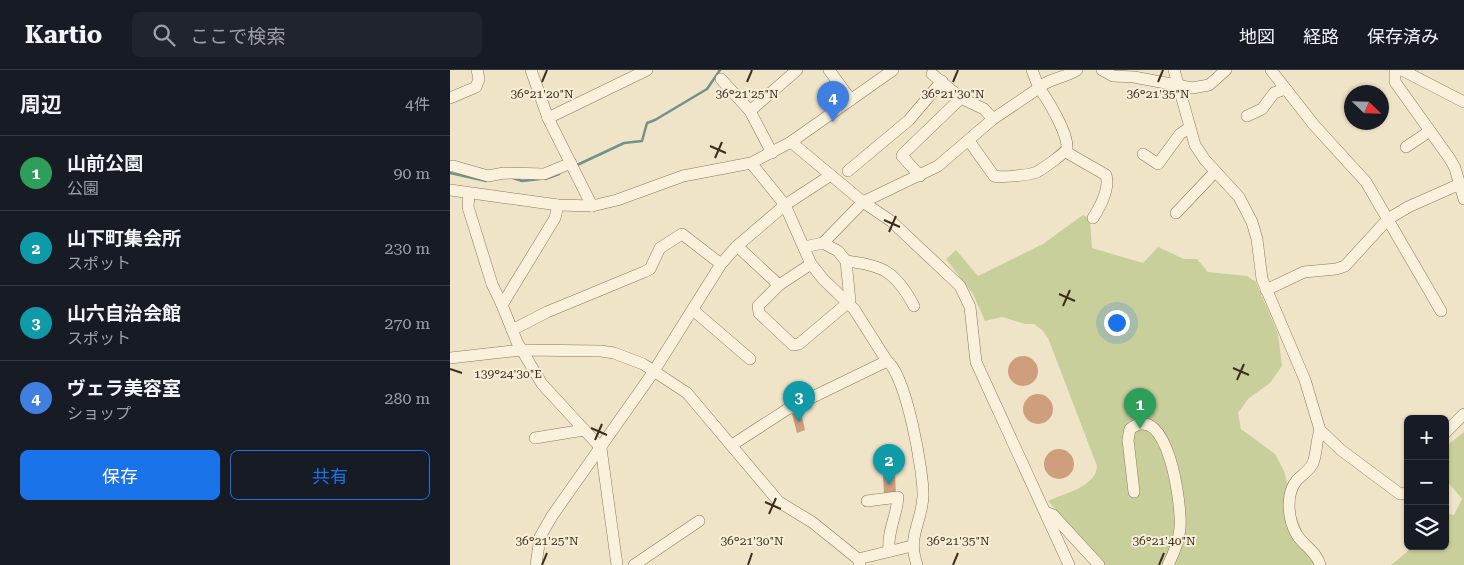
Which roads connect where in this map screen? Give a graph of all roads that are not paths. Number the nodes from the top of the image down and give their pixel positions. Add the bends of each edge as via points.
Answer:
1 (477, 70) edge
2 (531, 70) edge
3 (647, 70) edge
4 (797, 70) edge
5 (829, 70) edge
6 (893, 70) edge
7 (1032, 70) edge
8 (1077, 70) edge
9 (1102, 70) edge
10 (1174, 70) edge
11 (1226, 70) edge
12 (1271, 70) edge
13 (1395, 70) edge
14 (1402, 70) edge
15 (932, 74) dead end
16 (721, 78) dead end
17 (942, 81) junction
18 (1180, 87) junction
19 (1039, 88) junction
20 (1285, 89) junction
21 (450, 98) edge
22 (961, 98) junction
23 (851, 100) junction
24 (1464, 102) edge
25 (750, 111) junction
26 (1247, 116) dead end
27 (548, 118) junction
28 (993, 119) junction
29 (1189, 128) junction
30 (1430, 131) junction
31 (969, 141) junction
32 (791, 142) junction
33 (1406, 147) dead end
34 (1066, 152) junction
35 (772, 154) junction
36 (1143, 154) dead end
37 (571, 163) junction
38 (751, 163) junction
39 (453, 166) dead end
40 (848, 171) dead end
41 (1215, 172) junction
42 (831, 175) junction
43 (920, 176) junction
44 (1460, 184) junction
45 (450, 190) edge
46 (469, 194) junction
47 (1464, 199) edge
48 (863, 202) junction
49 (558, 205) junction
50 (785, 205) junction
51 (592, 206) junction
52 (1176, 213) dead end
53 (1093, 218) dead end
54 (1388, 219) junction
55 (824, 243) junction
56 (737, 246) junction
57 (804, 247) junction
58 (846, 261) junction
59 (721, 264) junction
60 (811, 264) junction
61 (779, 285) junction
62 (1266, 290) junction
63 (848, 304) junction
64 (502, 305) junction
65 (914, 306) dead end
66 (693, 310) junction
67 (1441, 311) dead end
68 (512, 330) junction
69 (522, 350) junction
70 (450, 358) edge
71 (750, 359) dead end
72 (888, 360) junction
73 (654, 370) junction
74 (1464, 414) edge
75 (1449, 429) edge
76 (584, 430) junction
77 (1320, 430) junction
78 (535, 438) dead end
79 (732, 445) junction
80 (601, 448) junction
81 (1134, 492) dead end
82 (1404, 494) edge
83 (867, 501) dead end
84 (1045, 511) junction
85 (699, 521) dead end
86 (912, 546) junction
87 (889, 551) junction
88 (859, 562) edge
89 (536, 565) edge
90 (617, 565) edge
91 (634, 565) edge
92 (917, 565) edge
93 (1069, 565) edge
94 (1099, 565) edge
95 (1168, 565) edge
96 (1320, 565) edge

1 - 21 street via 476,88
2 - 27 street
3 - 27 street
4 - 25 street
5 - 23 street
6 - 23 street
7 - 19 street
8 - 19 street
9 - 18 street via 1113,76 1134,76
10 - 18 street
11 - 18 street via 1202,87
12 - 20 street
13 - 30 street via 1395,82
14 - 24 street
15 - 17 street
16 - 25 street
17 - 22 street
17 - 40 street via 909,120
18 - 29 street
19 - 28 street
19 - 34 street via 1062,129
20 - 26 street via 1274,93 1262,109
20 - 54 street via 1366,182
22 - 28 street via 984,109
22 - 43 street via 903,154
23 - 32 street
25 - 35 street
27 - 37 street
28 - 31 street
29 - 36 street via 1180,134 1158,164
29 - 41 street via 1195,145
30 - 33 street
30 - 44 street via 1452,163
31 - 34 street via 991,173 998,177 1037,172
31 - 43 street
32 - 35 street
32 - 42 street
34 - 53 street via 1106,175 1108,180 1100,208
35 - 38 street
37 - 39 street via 544,174 488,176
37 - 51 street
38 - 50 street
38 - 51 street via 683,176
41 - 52 street
41 - 62 street via 1239,197 1252,222
42 - 48 street
42 - 50 street
43 - 48 street
44 - 47 street
44 - 54 street
45 - 46 street
46 - 49 street
46 - 64 street via 468,207 492,284
48 - 55 street
48 - 84 street via 891,221 960,286 970,307 976,362
49 - 51 street
49 - 64 street via 555,218
50 - 56 street
50 - 57 street
54 - 62 street via 1345,266 1304,272
54 - 67 street
55 - 57 street
55 - 58 street via 838,251
56 - 59 street
56 - 61 street
57 - 60 street
58 - 63 street
58 - 65 street via 866,264 892,274
59 - 66 street
59 - 68 street via 682,234 660,248 650,269
60 - 61 street
60 - 63 street
61 - 63 street via 758,310 794,345
62 - 77 street via 1305,380
63 - 72 street
64 - 68 street
66 - 71 street
66 - 73 street
68 - 69 street
69 - 70 street
69 - 73 street via 607,352
69 - 76 street via 542,384
72 - 79 street via 786,410
72 - 86 street via 894,365 907,402 920,470 922,504
73 - 79 street via 687,393
73 - 80 street
74 - 75 street
76 - 78 street
76 - 80 street
77 - 82 street via 1341,450
77 - 96 street via 1312,465 1292,488 1289,499 1290,518 1297,535 1319,559
79 - 88 street via 779,502 812,522
80 - 89 street via 540,537
80 - 90 street
81 - 95 street via 1128,440 1130,429 1136,424 1149,425 1164,442 1178,490 1181,527 1178,544
83 - 87 street via 898,496 896,516 888,539
84 - 93 street
84 - 94 street via 1053,515
85 - 91 street
86 - 87 street
86 - 92 street
87 - 88 street

